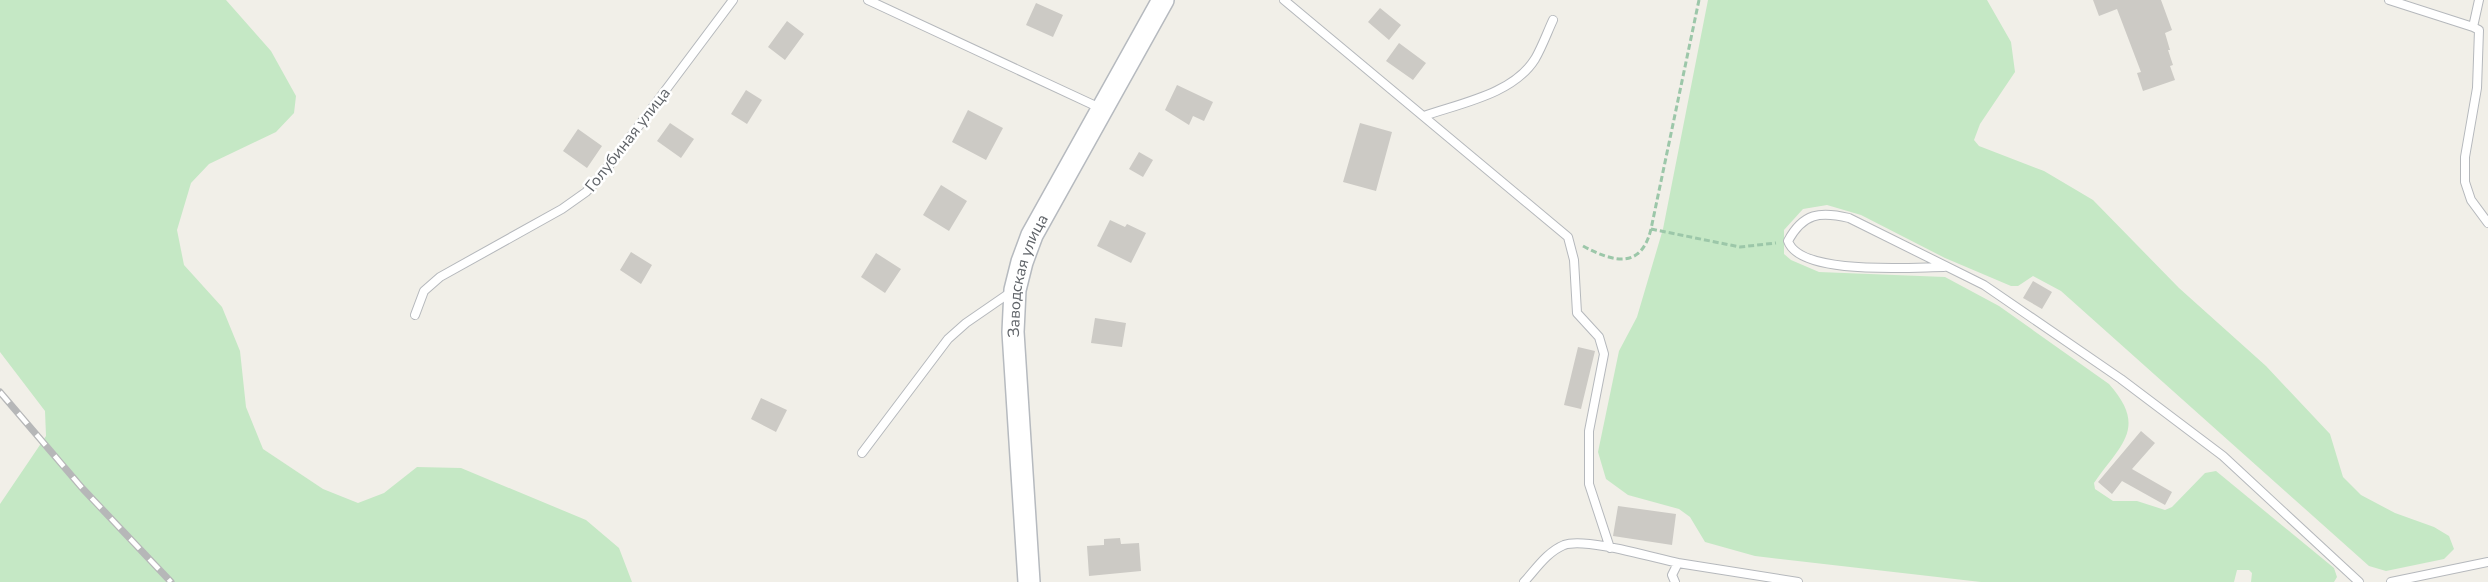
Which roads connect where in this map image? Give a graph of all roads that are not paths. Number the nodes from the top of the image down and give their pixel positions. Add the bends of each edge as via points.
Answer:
1 (732, 0) edge
2 (868, 0) edge
3 (1163, 0) edge
4 (1284, 0) edge
5 (2389, 0) edge
6 (2479, 0) edge
7 (1553, 20) dead end
8 (2473, 27) junction
9 (1101, 108) junction
10 (1424, 116) junction
11 (2488, 223) edge
12 (1944, 267) junction
13 (1015, 290) junction
14 (415, 315) dead end
15 (862, 453) dead end
16 (1610, 548) junction
17 (2488, 562) edge
18 (1678, 564) junction
19 (1029, 582) edge
20 (1524, 582) edge
21 (1675, 582) edge
22 (1798, 582) edge
23 (2359, 582) edge
24 (2391, 582) edge

1 - 14 lane, Голубиная улица via 586,192 440,278 424,291
2 - 9 lane
3 - 9 street, Заводская улица
4 - 10 lane
5 - 8 lane
6 - 8 lane
7 - 10 lane via 1536,57 1517,77 1500,89
8 - 11 lane via 2479,30 2480,53 2465,182 2471,201
9 - 13 street, Заводская улица via 1075,163 1032,235
10 - 16 lane via 1568,237 1574,260 1577,313 1599,337 1604,354 1589,431 1589,484
12 - 12 lane via 1837,265 1801,256 1788,241 1802,221 1817,215 1839,216 1869,226
12 - 23 lane via 1997,292 2197,435
13 - 15 lane via 948,339
13 - 19 street, Заводская улица via 1013,332
16 - 18 lane
16 - 20 lane via 1566,544 1549,554
17 - 24 lane
18 - 21 lane via 1672,575
18 - 22 lane

